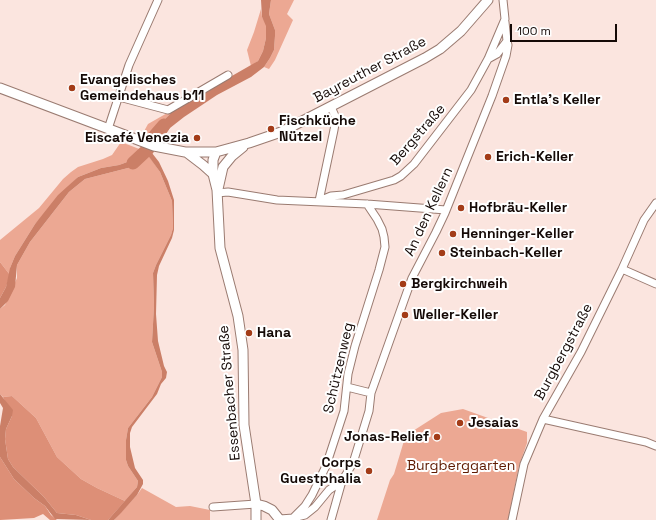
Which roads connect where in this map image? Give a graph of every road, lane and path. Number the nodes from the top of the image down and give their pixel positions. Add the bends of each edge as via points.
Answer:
1 (158, 0) edge
2 (488, 0) edge
3 (503, 0) edge
4 (505, 19) junction
5 (507, 41) junction
6 (488, 60) junction
7 (228, 76) dead end
8 (0, 88) edge
9 (119, 97) junction
10 (331, 107) junction
11 (108, 129) junction
12 (249, 143) junction
13 (185, 152) junction
14 (216, 152) junction
15 (223, 167) junction
16 (213, 174) junction
17 (217, 191) junction
18 (319, 202) junction
19 (656, 203) edge
20 (367, 204) junction
21 (446, 210) junction
22 (622, 269) junction
23 (656, 284) edge
24 (347, 387) junction
25 (371, 393) junction
26 (543, 419) junction
27 (656, 446) edge
28 (342, 481) junction
29 (256, 504) junction
30 (213, 507) dead end
31 (293, 518) junction
32 (256, 520) edge
33 (280, 520) edge
34 (330, 520) edge
35 (512, 520) edge

1 - 9 street via 129,65
2 - 10 street, Bayreuther Straße via 461,32 432,54
3 - 4 street, An den Kellern
4 - 5 street, An den Kellern
4 - 6 street
5 - 6 street via 498,54
5 - 21 street, An den Kellern via 506,56 492,96
6 - 18 street, Bergstraße via 450,119 414,164 401,176 343,195 331,196
7 - 9 street via 168,110
8 - 11 street, Bayreuther Straße
9 - 11 street
10 - 12 street, Bayreuther Straße via 281,132
10 - 18 street via 336,118
11 - 13 street, Bayreuther Straße via 140,141
12 - 14 street, Bayreuther Straße
12 - 15 street, Bayreuther Straße via 237,151
13 - 14 street, Bayreuther Straße
13 - 16 street
14 - 15 street
14 - 16 street, Essenbacher Straße
15 - 17 street, Essenbacher Straße
16 - 17 street, Essenbacher Straße
17 - 18 street, Bergstraße via 277,200
17 - 29 street, Essenbacher Straße via 220,248 238,316 242,350 244,425
18 - 20 street, Bergstraße
19 - 22 street, Burgbergstraße via 644,220
20 - 21 street, Bergstraße
20 - 24 street, Schützenweg via 378,219 385,247 355,346
21 - 25 street, An den Kellern via 412,278
22 - 23 street
22 - 26 street, Burgbergstraße
24 - 25 street
24 - 31 street, Schützenweg via 344,411 326,466 309,500
25 - 28 street, An den Kellern via 369,411 353,463
26 - 27 street
26 - 35 street, Burgbergstraße via 524,464
28 - 31 street, An den Kellern via 329,490 305,515
28 - 34 street, An den Kellern
29 - 30 street
29 - 32 street, Essenbacher Straße
29 - 33 street via 272,510
31 - 33 street

